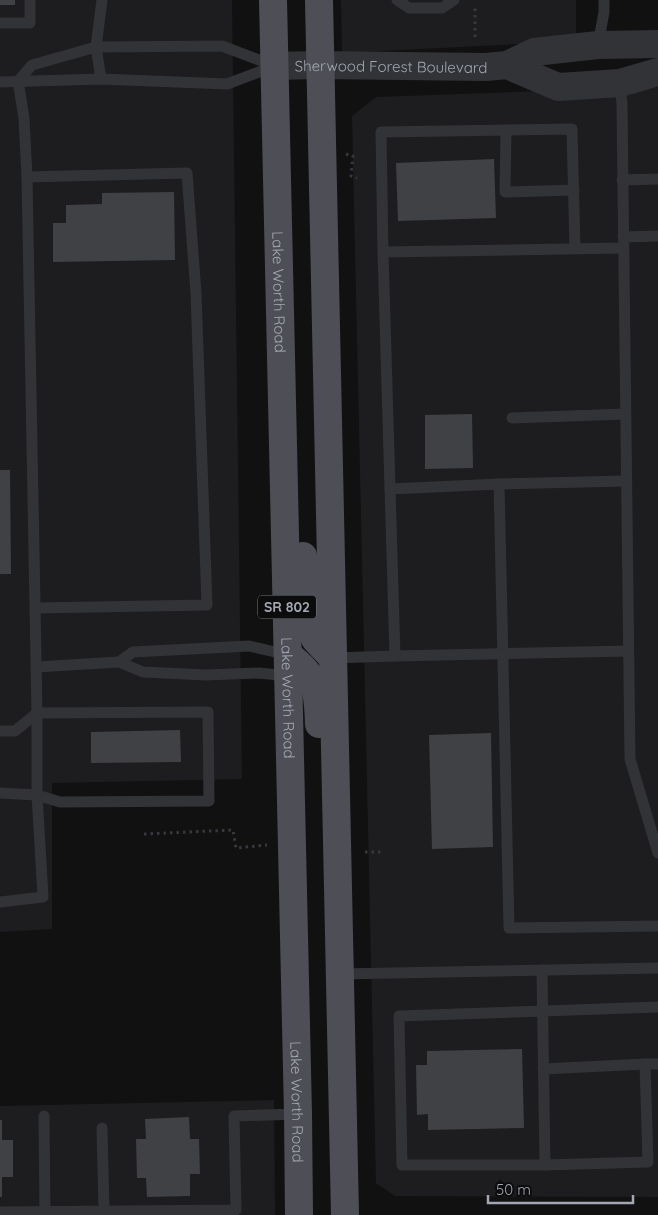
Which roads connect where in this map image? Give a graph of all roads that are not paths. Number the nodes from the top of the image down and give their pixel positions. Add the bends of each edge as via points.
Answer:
1 (30, 0) edge
2 (102, 0) edge
3 (273, 0) edge
4 (319, 0) edge
5 (397, 0) edge
6 (454, 0) edge
7 (604, 0) edge
8 (442, 4) edge
9 (0, 22) edge
10 (598, 44) junction
11 (658, 44) edge
12 (96, 47) junction
13 (320, 65) junction
14 (507, 65) junction
15 (275, 66) junction
16 (658, 72) edge
17 (102, 79) junction
18 (18, 81) junction
19 (0, 82) edge
20 (620, 83) junction
21 (506, 130) junction
22 (27, 177) junction
23 (658, 179) edge
24 (622, 180) junction
25 (574, 190) junction
26 (658, 236) edge
27 (623, 242) junction
28 (576, 249) junction
29 (383, 252) junction
30 (282, 392) junction
31 (625, 414) junction
32 (512, 418) dead end
33 (626, 481) junction
34 (499, 484) junction
35 (390, 490) junction
36 (35, 608) junction
37 (628, 651) junction
38 (502, 654) junction
39 (395, 656) junction
40 (333, 658) junction
41 (119, 662) junction
42 (288, 666) junction
43 (36, 667) junction
44 (38, 714) junction
45 (0, 731) edge
46 (0, 793) edge
47 (37, 795) junction
48 (658, 853) edge
49 (338, 882) junction
50 (0, 902) edge
51 (658, 926) edge
52 (658, 968) edge
53 (542, 970) junction
54 (341, 974) junction
55 (658, 1007) edge
56 (542, 1010) junction
57 (645, 1064) junction
58 (658, 1064) edge
59 (543, 1069) junction
60 (298, 1114) junction
61 (44, 1116) dead end
62 (102, 1128) dead end
63 (545, 1165) junction
64 (104, 1211) junction
65 (0, 1212) edge
66 (45, 1213) edge
67 (299, 1215) edge
68 (345, 1215) edge

1 - 9 lane via 30,23
2 - 12 lane
3 - 15 main road, Lake Worth Road / SR 802
4 - 13 main road, SR 802
5 - 8 lane via 410,8
6 - 8 lane
7 - 10 lane
10 - 11 street, Sherwood Forest Boulevard
10 - 14 street, Sherwood Forest Boulevard via 534,52
12 - 15 lane via 222,46
12 - 17 lane
12 - 18 lane via 32,64
13 - 14 street, Sherwood Forest Boulevard via 486,68
13 - 15 street, Sherwood Forest Boulevard
13 - 40 main road, SR 802
14 - 20 street, Sherwood Forest Boulevard via 558,86
15 - 17 lane via 227,84
15 - 30 main road, Lake Worth Road / SR 802
16 - 20 street, Sherwood Forest Boulevard
17 - 18 lane
18 - 19 lane
18 - 22 lane via 24,118
20 - 24 lane
21 - 25 lane via 572,129
21 - 25 lane via 505,192
21 - 29 lane via 381,132
22 - 36 lane
22 - 36 lane via 187,173 196,293 207,605
23 - 24 lane
24 - 27 lane
25 - 28 lane
26 - 27 lane
27 - 28 lane
27 - 31 lane
28 - 29 lane
29 - 35 lane
30 - 40 main road via 300,444 308,619 315,639
30 - 42 main road, Lake Worth Road / SR 802
31 - 32 lane
31 - 33 lane
33 - 34 lane
33 - 37 lane
34 - 35 lane
34 - 38 lane
35 - 39 lane
36 - 43 lane
37 - 38 lane
37 - 48 lane via 630,759
38 - 39 lane
38 - 51 lane via 508,928
39 - 40 lane
40 - 49 main road, SR 802
41 - 42 lane via 143,672 206,675 259,673
41 - 42 lane via 133,652 249,646
41 - 43 lane
42 - 49 main road via 303,666 312,677 319,701 321,842
42 - 60 main road, Lake Worth Road / SR 802
43 - 44 lane
44 - 45 lane via 15,731
44 - 47 lane
44 - 47 lane via 208,712 209,801 60,802
46 - 47 lane
47 - 50 lane via 43,897
49 - 54 main road, SR 802
52 - 53 lane
53 - 54 lane
53 - 56 lane
54 - 68 main road, SR 802
55 - 56 lane
56 - 59 lane
56 - 63 lane via 399,1016 402,1165
57 - 58 lane
57 - 59 lane
57 - 63 lane via 648,1162
59 - 63 lane
60 - 64 lane via 234,1116 236,1210
60 - 67 main road, Lake Worth Road / SR 802
61 - 66 lane
62 - 64 lane
64 - 66 lane
65 - 66 lane

